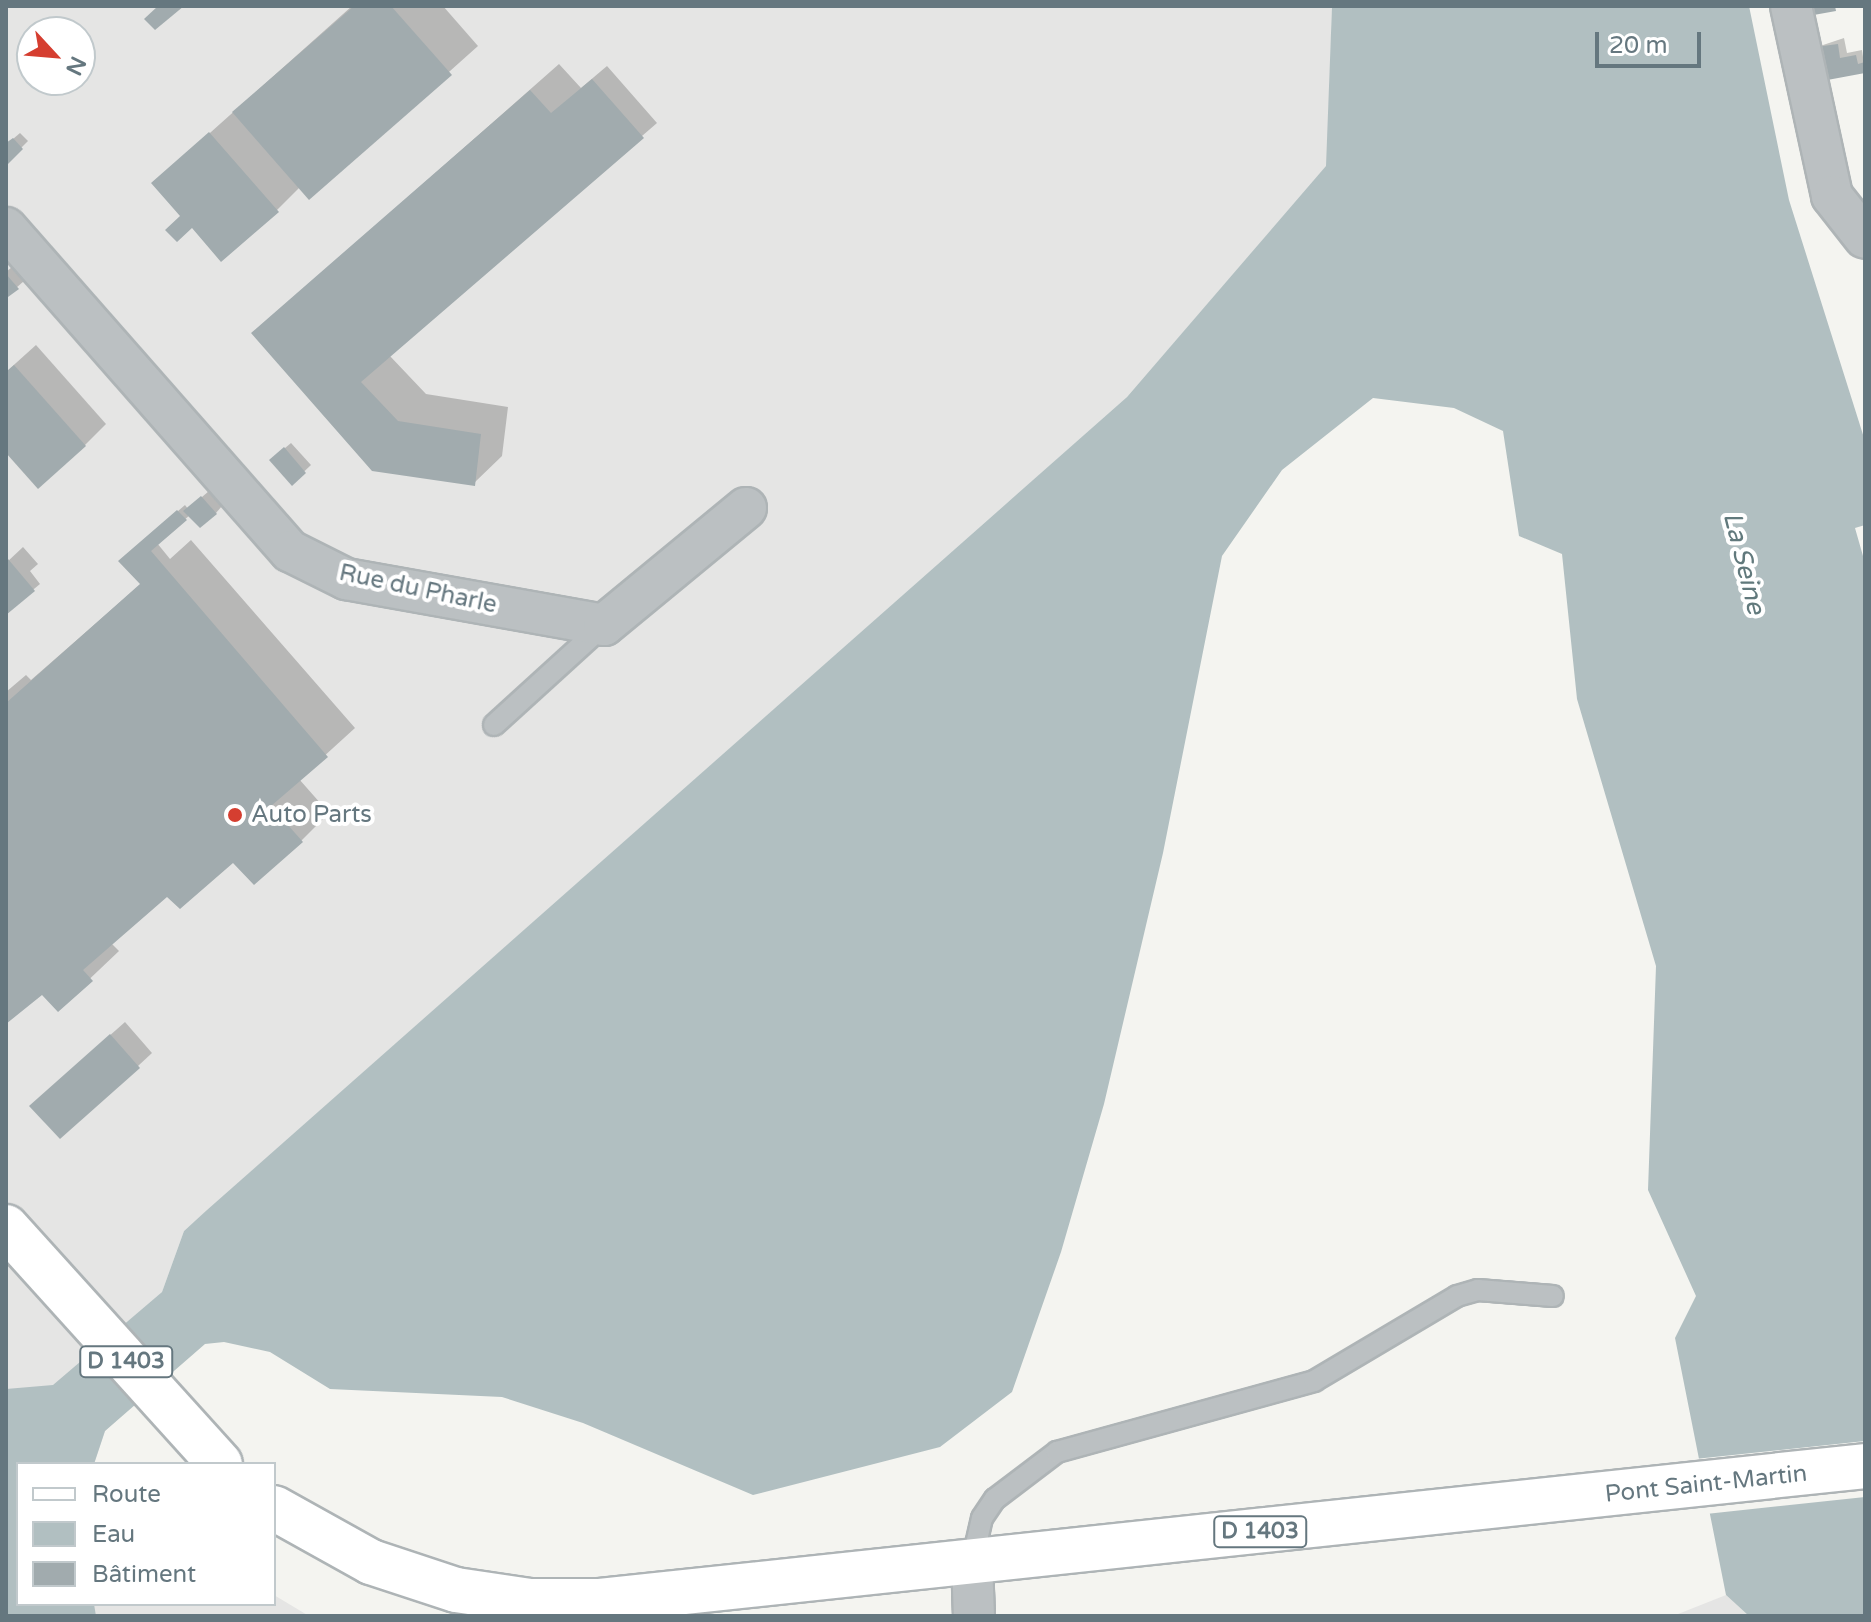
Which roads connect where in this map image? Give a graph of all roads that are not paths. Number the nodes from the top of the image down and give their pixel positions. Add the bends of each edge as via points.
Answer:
1 (1791, 6) edge
2 (6, 228) edge
3 (1865, 238) edge
4 (746, 508) dead end
5 (604, 625) junction
6 (494, 725) dead end
7 (6, 1227) edge
8 (1553, 1296) dead end
9 (218, 1462) edge
10 (1865, 1466) edge
11 (276, 1509) edge
12 (972, 1562) junction
13 (974, 1616) edge

1 - 3 street via 1832,196
2 - 5 street, Rue du Pharle via 290,551 346,579
4 - 5 street
5 - 6 lane
7 - 9 main road, D 1403
8 - 12 lane via 1478,1290 1457,1296 1314,1381 1057,1452 995,1499 982,1518
10 - 12 main road, Pont Saint-Martin / D 1403
11 - 12 main road, D 1403 via 371,1562 456,1590 530,1601 600,1601
12 - 13 street

